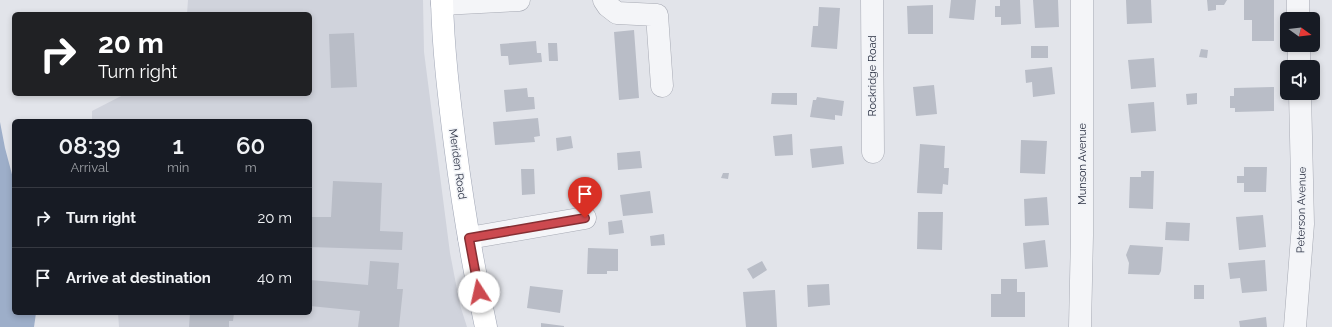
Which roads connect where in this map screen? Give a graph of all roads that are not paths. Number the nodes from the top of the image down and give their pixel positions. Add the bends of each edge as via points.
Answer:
1 (519, 0) edge
2 (604, 0) edge
3 (872, 0) edge
4 (1082, 0) edge
5 (1298, 0) edge
6 (442, 2) edge
7 (1298, 12) edge
8 (662, 86) dead end
9 (1300, 100) edge
10 (873, 152) dead end
11 (585, 218) dead end
12 (469, 238) junction
13 (486, 327) edge
14 (1080, 327) edge
15 (1295, 327) edge

1 - 6 street
2 - 8 street via 617,13 657,15
3 - 10 street, Rockridge Road
4 - 14 street, Munson Avenue
5 - 7 street
6 - 12 main road, Meriden Road via 451,113
9 - 15 street, Peterson Avenue via 1303,224
11 - 12 street
12 - 13 main road, Meriden Road

